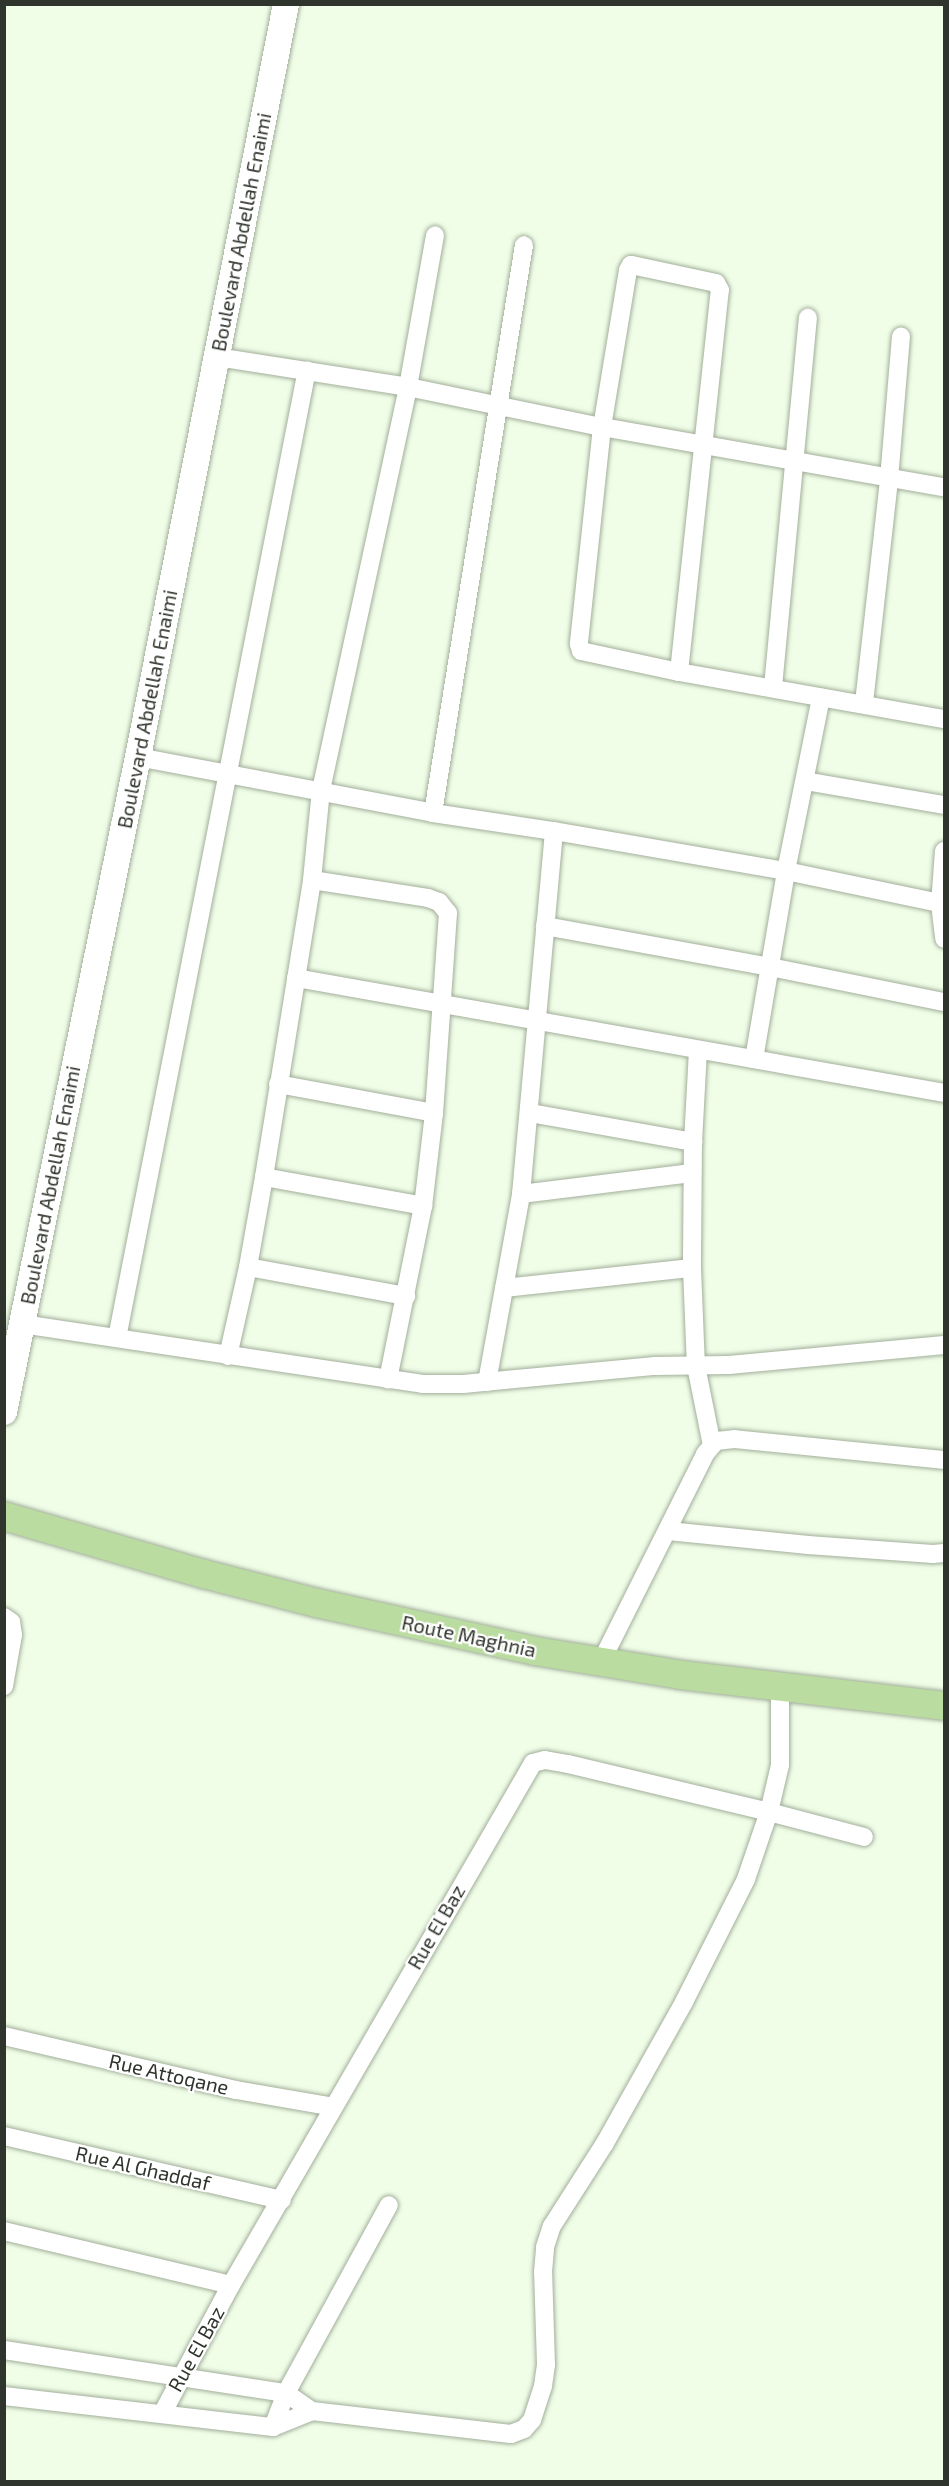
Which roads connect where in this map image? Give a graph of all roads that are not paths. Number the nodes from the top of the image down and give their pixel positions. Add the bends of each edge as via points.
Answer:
1 (285, 4) edge
2 (435, 235) dead end
3 (524, 244) dead end
4 (808, 318) dead end
5 (901, 337) dead end
6 (216, 357) junction
7 (307, 370) junction
8 (408, 387) junction
9 (500, 406) junction
10 (602, 427) junction
11 (702, 444) junction
12 (795, 462) junction
13 (889, 479) junction
14 (945, 487) edge
15 (679, 672) junction
16 (773, 687) junction
17 (821, 697) junction
18 (864, 703) junction
19 (945, 719) edge
20 (138, 757) junction
21 (226, 775) junction
22 (805, 781) junction
23 (321, 790) junction
24 (945, 805) edge
25 (434, 813) junction
26 (554, 831) junction
27 (945, 851) edge
28 (786, 871) junction
29 (312, 880) junction
30 (942, 904) edge
31 (544, 926) junction
32 (945, 939) edge
33 (770, 967) junction
34 (296, 978) junction
35 (945, 1002) edge
36 (441, 1004) junction
37 (538, 1020) junction
38 (698, 1050) junction
39 (754, 1059) junction
40 (278, 1084) junction
41 (945, 1093) edge
42 (434, 1113) junction
43 (530, 1113) junction
44 (693, 1142) junction
45 (692, 1173) junction
46 (264, 1177) junction
47 (521, 1194) junction
48 (423, 1206) junction
49 (248, 1267) junction
50 (692, 1268) junction
51 (504, 1288) junction
52 (406, 1296) junction
53 (22, 1324) junction
54 (117, 1338) junction
55 (945, 1345) edge
56 (228, 1356) junction
57 (696, 1366) junction
58 (388, 1380) junction
59 (487, 1382) junction
60 (4, 1412) edge
61 (712, 1445) junction
62 (945, 1460) edge
63 (4, 1516) edge
64 (668, 1531) junction
65 (945, 1553) edge
66 (4, 1617) edge
67 (601, 1662) junction
68 (4, 1686) edge
69 (780, 1687) junction
70 (945, 1706) edge
71 (769, 1812) junction
72 (864, 1837) dead end
73 (4, 2036) edge
74 (334, 2108) junction
75 (4, 2136) edge
76 (282, 2200) junction
77 (389, 2205) dead end
78 (4, 2231) edge
79 (231, 2285) junction
80 (4, 2350) edge
81 (181, 2375) junction
82 (286, 2393) junction
83 (4, 2396) edge
84 (312, 2411) junction
85 (162, 2414) junction
86 (273, 2427) junction

1 - 6 street, Boulevard Abdellah Enaimi
2 - 8 street
3 - 9 street
4 - 12 street
5 - 13 street
6 - 7 street
6 - 20 street, Boulevard Abdellah Enaimi
7 - 8 street
7 - 21 street
8 - 9 street
8 - 23 street
9 - 10 street
9 - 25 street
10 - 11 street
10 - 11 street via 628,270 637,265 720,286
10 - 15 street via 581,651
11 - 12 street
11 - 15 street
12 - 13 street
12 - 16 street
13 - 14 street
13 - 18 street
15 - 16 street
16 - 17 street
17 - 18 street
17 - 22 street
18 - 19 street
20 - 21 street
20 - 53 street, Boulevard Abdellah Enaimi
21 - 23 street
21 - 54 street
22 - 24 street
22 - 28 street
23 - 25 street
23 - 29 street
25 - 26 street
26 - 28 street
26 - 31 street
27 - 30 street
28 - 30 street
28 - 33 street
29 - 34 street
29 - 36 street via 439,902 448,913
30 - 32 street
31 - 33 street
31 - 37 street
33 - 35 street
33 - 39 street
34 - 36 street
34 - 40 street
36 - 37 street
36 - 42 street
37 - 38 street
37 - 43 street
38 - 39 street
38 - 44 street
39 - 41 street
40 - 42 street
40 - 46 street
42 - 48 street
43 - 44 street
43 - 47 street
44 - 45 street
45 - 47 street
45 - 50 street
46 - 48 street
46 - 49 street
47 - 51 street
48 - 52 street
49 - 52 street
49 - 56 street
50 - 51 street
50 - 57 street
51 - 59 street
52 - 58 street
53 - 54 street
53 - 60 street, Boulevard Abdellah Enaimi
54 - 56 street
55 - 57 street
56 - 58 street
57 - 59 street via 655,1366
57 - 61 street
58 - 59 street via 423,1384
61 - 62 street via 722,1439 734,1439
61 - 64 street
63 - 67 main road, Route Maghnia via 317,1603
64 - 65 street
64 - 67 street
66 - 68 street via 11,1622 13,1635
67 - 69 main road, Route Maghnia
69 - 70 main road, Route Maghnia
69 - 71 street via 780,1765
71 - 72 street
71 - 74 street, Rue El Baz via 568,1764 533,1762
71 - 84 street via 746,1879 684,2002 605,2143 552,2226 543,2272 546,2365 532,2420 524,2429 511,2434
73 - 74 street, Rue Attoqane via 236,2090
74 - 76 street, Rue El Baz
75 - 76 street, Rue Al Ghaddaf
76 - 79 street, Rue El Baz
77 - 82 street
78 - 79 street
79 - 81 street, Rue El Baz
80 - 81 street
81 - 82 street
81 - 85 street, Rue El Baz
82 - 84 street
82 - 86 street
83 - 85 street
84 - 86 street
85 - 86 street

